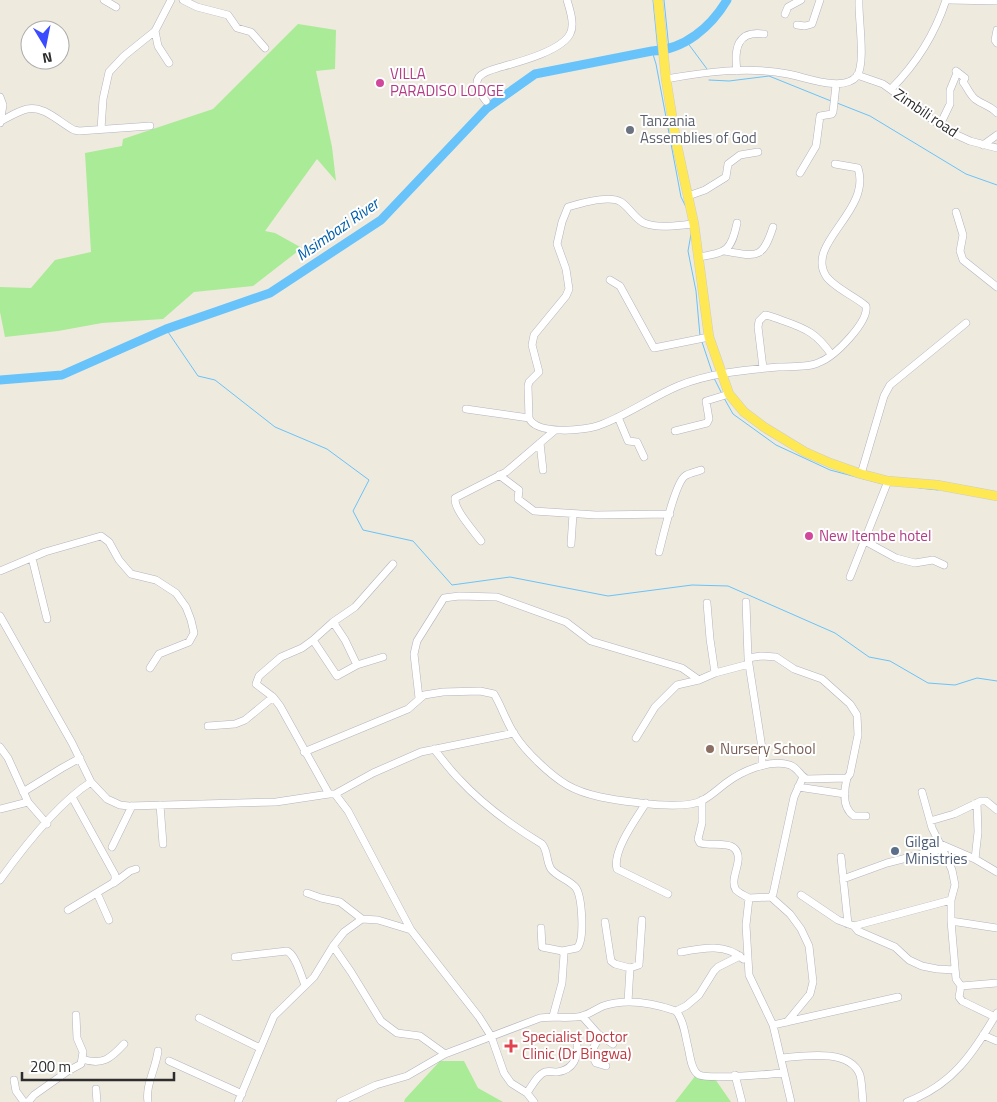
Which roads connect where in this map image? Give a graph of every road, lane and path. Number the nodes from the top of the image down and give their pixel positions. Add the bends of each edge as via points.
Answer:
1 (104, 0) edge
2 (171, 0) edge
3 (183, 0) edge
4 (567, 0) edge
5 (658, 0) edge
6 (802, 0) edge
7 (820, 0) edge
8 (859, 0) edge
9 (948, 0) edge
10 (997, 0) edge
11 (116, 7) dead end
12 (785, 14) dead end
13 (797, 25) dead end
14 (997, 30) edge
15 (155, 31) junction
16 (764, 34) dead end
17 (997, 43) edge
18 (266, 48) dead end
19 (169, 62) dead end
20 (736, 71) junction
21 (857, 75) junction
22 (666, 79) junction
23 (836, 84) junction
24 (891, 89) junction
25 (0, 98) edge
26 (486, 101) dead end
27 (997, 113) edge
28 (0, 122) edge
29 (150, 126) dead end
30 (940, 126) junction
31 (101, 129) junction
32 (997, 135) edge
33 (983, 145) junction
34 (997, 148) edge
35 (758, 152) dead end
36 (835, 164) dead end
37 (800, 173) dead end
38 (688, 196) junction
39 (956, 212) dead end
40 (737, 223) dead end
41 (694, 224) junction
42 (773, 227) dead end
43 (724, 251) junction
44 (699, 257) junction
45 (610, 280) dead end
46 (997, 287) edge
47 (966, 323) dead end
48 (709, 337) junction
49 (831, 354) junction
50 (763, 368) junction
51 (720, 374) junction
52 (729, 394) junction
53 (466, 409) dead end
54 (618, 417) junction
55 (529, 418) junction
56 (554, 431) junction
57 (675, 431) dead end
58 (540, 443) junction
59 (644, 457) dead end
60 (543, 470) dead end
61 (701, 470) dead end
62 (860, 474) junction
63 (499, 475) junction
64 (888, 481) junction
65 (997, 496) edge
66 (573, 514) junction
67 (670, 514) junction
68 (863, 540) junction
69 (481, 541) dead end
70 (570, 544) dead end
71 (659, 552) dead end
72 (32, 558) junction
73 (393, 564) dead end
74 (944, 565) dead end
75 (0, 571) edge
76 (850, 577) dead end
77 (746, 602) dead end
78 (707, 603) dead end
79 (0, 616) edge
80 (47, 619) dead end
81 (332, 622) junction
82 (313, 640) junction
83 (383, 657) dead end
84 (748, 661) junction
85 (357, 665) junction
86 (150, 668) dead end
87 (715, 673) junction
88 (699, 680) junction
89 (273, 697) junction
90 (419, 698) junction
91 (208, 726) dead end
92 (514, 733) junction
93 (636, 738) dead end
94 (0, 747) edge
95 (434, 749) junction
96 (304, 752) junction
97 (80, 758) junction
98 (762, 766) junction
99 (803, 777) junction
100 (847, 778) junction
101 (92, 782) junction
102 (798, 787) junction
103 (23, 792) junction
104 (922, 792) dead end
105 (332, 794) junction
106 (845, 794) junction
107 (72, 797) junction
108 (702, 800) junction
109 (28, 802) junction
110 (978, 802) junction
111 (646, 803) junction
112 (160, 805) junction
113 (132, 806) junction
114 (0, 809) edge
115 (997, 810) edge
116 (866, 816) dead end
117 (930, 821) junction
118 (47, 824) junction
119 (163, 844) dead end
120 (941, 846) junction
121 (112, 847) dead end
122 (841, 857) dead end
123 (975, 859) junction
124 (136, 869) dead end
125 (997, 872) edge
126 (842, 879) junction
127 (0, 880) edge
128 (113, 883) junction
129 (97, 893) junction
130 (307, 893) dead end
131 (668, 894) dead end
132 (801, 895) dead end
133 (771, 897) junction
134 (749, 898) junction
135 (951, 900) junction
136 (68, 910) dead end
137 (362, 919) junction
138 (109, 920) dead end
139 (642, 920) dead end
140 (951, 921) junction
141 (605, 922) dead end
142 (851, 925) junction
143 (541, 928) dead end
144 (997, 928) edge
145 (411, 930) junction
146 (333, 946) junction
147 (562, 951) junction
148 (680, 952) dead end
149 (740, 956) junction
150 (234, 957) dead end
151 (748, 965) junction
152 (630, 968) junction
153 (956, 970) junction
154 (997, 983) edge
155 (305, 985) junction
156 (961, 986) junction
157 (898, 997) dead end
158 (628, 1002) junction
159 (676, 1011) junction
160 (76, 1014) dead end
161 (996, 1015) edge
162 (553, 1016) junction
163 (582, 1016) junction
164 (198, 1018) dead end
165 (786, 1022) junction
166 (773, 1025) junction
167 (984, 1035) junction
168 (491, 1036) junction
169 (601, 1036) junction
170 (996, 1039) edge
171 (577, 1043) dead end
172 (124, 1044) dead end
173 (613, 1044) dead end
174 (260, 1048) junction
175 (158, 1051) dead end
176 (445, 1054) junction
177 (782, 1058) junction
178 (82, 1059) junction
179 (169, 1061) dead end
180 (606, 1066) dead end
181 (784, 1073) junction
182 (735, 1075) junction
183 (14, 1080) dead end
184 (96, 1089) dead end
185 (527, 1093) junction
186 (242, 1094) junction
187 (24, 1102) edge
188 (28, 1102) edge
189 (97, 1102) edge
190 (148, 1102) edge
191 (238, 1102) edge
192 (340, 1102) edge
193 (534, 1102) edge
194 (742, 1102) edge
195 (791, 1102) edge
196 (863, 1102) edge
197 (907, 1102) edge

1 - 11 street
2 - 15 street
3 - 18 street via 228,15 237,28 252,32
4 - 26 street via 572,25 564,43 483,73 477,82
5 - 22 main road
6 - 12 street via 788,7
7 - 13 street via 812,24
8 - 21 street
9 - 10 street
9 - 24 street via 928,41
14 - 17 street
15 - 19 street via 158,46
15 - 31 street via 109,72
16 - 20 street via 754,32 739,41
20 - 22 street
20 - 23 street via 785,73
21 - 23 street via 851,81
21 - 24 street, Zimbili road
22 - 38 main road
23 - 37 street via 834,112 820,116 816,146
24 - 30 street, Zimbili road
25 - 28 street via 3,105
27 - 30 street via 973,97 963,82 965,78 956,72 950,90 950,104
28 - 31 street via 26,109 36,108 74,130
29 - 31 street
30 - 33 street, Zimbili road
32 - 33 street
33 - 34 street, Zimbili road
35 - 38 street via 740,155 728,164 726,177
36 - 49 street via 858,168 859,190 849,214 824,248 823,266 826,276 866,306 867,311 852,336
38 - 41 main road
39 - 46 street via 963,235 960,250 963,260
40 - 43 street via 734,239
41 - 44 main road
41 - 55 street via 662,226 643,222 620,202 613,200 581,203 568,208 557,244 566,269 568,289 534,336 532,345 539,372 528,382
42 - 43 street via 758,254 750,256
43 - 44 street
44 - 48 main road
45 - 48 street via 620,286 654,348
47 - 62 street via 890,385
48 - 51 main road
49 - 50 street via 820,363
49 - 50 street via 823,342 808,330 765,315 758,326
50 - 51 street
51 - 52 main road
51 - 54 street via 677,387
52 - 57 street via 706,401 707,422
52 - 62 main road via 744,412 785,441
53 - 55 street
54 - 56 street via 598,426
54 - 59 street via 628,442 637,442
55 - 56 street via 536,426
56 - 58 street
58 - 60 street
58 - 63 street
61 - 67 street via 682,479
62 - 64 main road
63 - 66 street via 519,490 518,499 534,511
63 - 69 street via 455,498 458,510
64 - 65 main road
64 - 68 street
66 - 67 street
66 - 70 street
67 - 71 street
68 - 74 street via 896,558 914,563 933,560
68 - 76 street
72 - 75 street
72 - 80 street
72 - 86 street via 101,536 132,574 156,580 176,593 186,606 194,633 189,642 159,654
73 - 81 street via 354,607
77 - 84 street
78 - 87 street
79 - 97 street
81 - 82 street
81 - 85 street
82 - 85 street via 337,676
82 - 89 street via 281,657 259,676 256,684
83 - 85 street
84 - 87 street
84 - 98 street
84 - 100 street via 776,657 794,669 822,679 850,704 857,715 858,735
87 - 88 street
88 - 90 street via 682,668 592,641 566,622 497,597 459,596 444,598 417,640 414,654
88 - 93 street via 681,683 670,690 654,707
89 - 91 street via 245,720
89 - 96 street
90 - 92 street via 443,692 494,694
90 - 96 street via 408,709
92 - 95 street
92 - 111 street via 541,764 566,785 619,800
94 - 103 street
95 - 105 street via 416,754
95 - 147 street via 459,780 489,808 542,844 551,868 577,889 581,942 577,948
96 - 105 street
97 - 101 street
97 - 103 street
98 - 99 street via 788,764
98 - 108 street via 728,782
99 - 100 street
99 - 102 street
100 - 106 street
101 - 107 street
101 - 113 street via 112,802
102 - 106 street
102 - 133 street
103 - 109 street
104 - 117 street
105 - 112 street via 276,802
105 - 145 street via 348,811
106 - 116 street via 851,814
107 - 118 street
107 - 128 street via 115,875
108 - 111 street via 684,805
108 - 134 street via 698,839 705,845 736,849 736,890
109 - 114 street
109 - 118 street
110 - 115 street via 986,801
110 - 117 street
110 - 123 street
111 - 131 street via 615,864 620,871
112 - 113 street
112 - 119 street
113 - 121 street
117 - 120 street
118 - 127 street
120 - 123 street
120 - 126 street
120 - 135 street via 954,879
122 - 126 street
123 - 125 street
124 - 128 street
126 - 142 street
128 - 129 street
129 - 136 street
129 - 138 street
130 - 137 street via 340,902
132 - 142 street
133 - 134 street
133 - 165 street via 790,914 809,946 813,982 810,994
134 - 151 street via 746,925
135 - 140 street
135 - 142 street
137 - 145 street via 378,920
137 - 146 street via 344,932
139 - 152 street via 639,965
140 - 144 street
140 - 153 street
141 - 152 street via 611,961
142 - 153 street via 895,947 909,960 922,966
143 - 147 street via 542,947
145 - 168 street
146 - 155 street
146 - 176 street via 381,1022 397,1033 420,1036
147 - 162 street via 562,983
148 - 149 street via 717,948
149 - 151 street
149 - 159 street via 718,967 699,995
150 - 155 street via 288,951 292,953
151 - 166 street via 751,982
152 - 158 street
153 - 156 street via 956,979
154 - 156 street
155 - 174 street via 274,1016
156 - 161 street via 959,997 962,1001
157 - 165 street
158 - 159 street
158 - 163 street via 607,1005
159 - 182 street via 682,1021 695,1071 716,1077
160 - 178 street
161 - 167 street
162 - 163 street
162 - 168 street via 528,1021
163 - 169 street
164 - 174 street
165 - 166 street
166 - 177 street
167 - 170 street
167 - 197 street via 948,1079
168 - 176 street
168 - 185 street via 504,1073 511,1083
169 - 173 street
169 - 180 street via 593,1046 593,1055 596,1063
171 - 185 street via 578,1054 572,1064 559,1072 544,1072
172 - 178 street via 106,1061
174 - 186 street
175 - 190 street
176 - 192 street via 407,1076 376,1085
177 - 181 street
177 - 196 street via 820,1055 844,1060 860,1075
178 - 188 street via 78,1067
179 - 186 street
181 - 182 street
181 - 195 street
182 - 194 street
183 - 187 street via 16,1091
184 - 189 street
185 - 193 street
186 - 191 street

